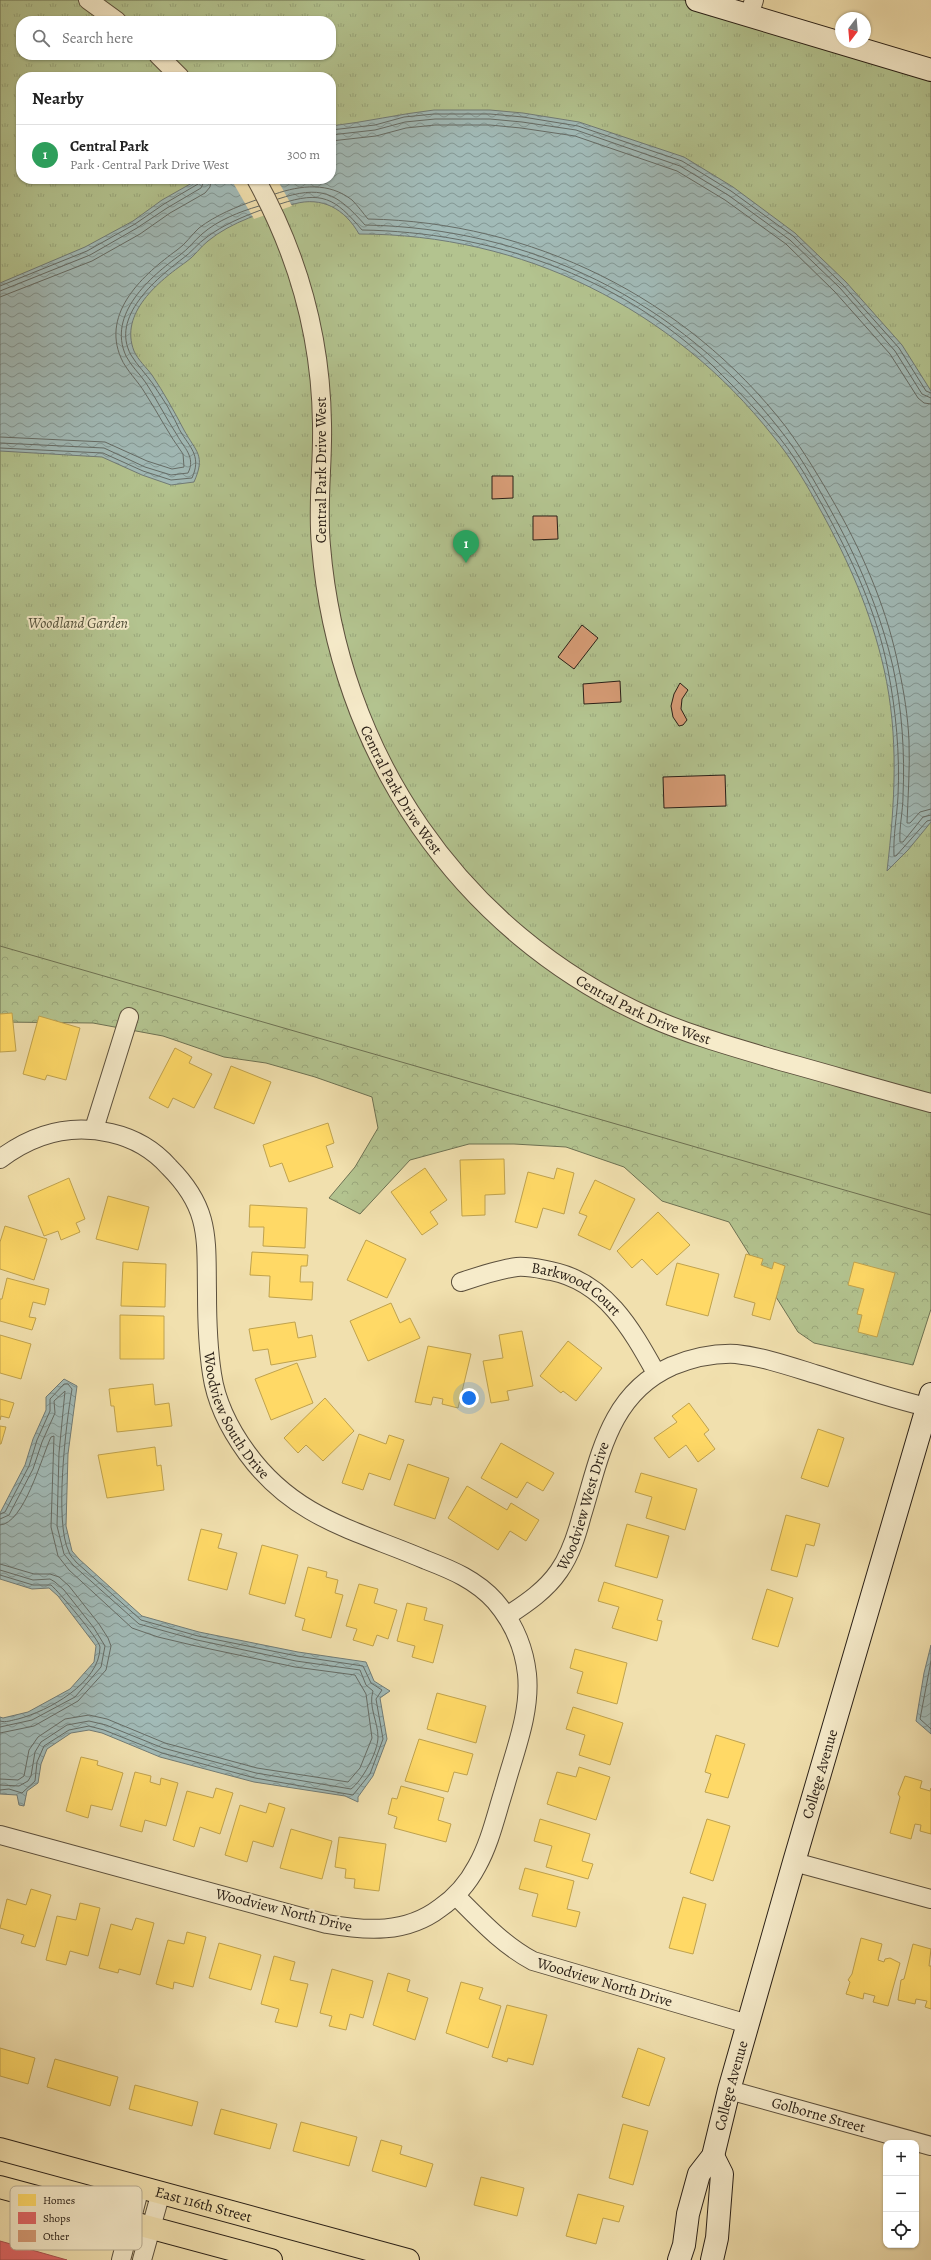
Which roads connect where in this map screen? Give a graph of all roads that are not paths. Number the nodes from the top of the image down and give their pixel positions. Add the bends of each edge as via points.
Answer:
1 (88, 0) edge
2 (697, 0) edge
3 (752, 8) edge
4 (110, 16) edge
5 (163, 60) edge
6 (931, 70) edge
7 (175, 72) edge
8 (259, 184) edge
9 (129, 1017) dead end
10 (931, 1103) edge
11 (94, 1129) junction
12 (0, 1160) edge
13 (461, 1282) dead end
14 (656, 1373) junction
15 (930, 1403) edge
16 (507, 1616) junction
17 (0, 1835) edge
18 (794, 1862) junction
19 (456, 1896) junction
20 (931, 1899) edge
21 (748, 2024) junction
22 (730, 2090) junction
23 (931, 2146) edge
24 (0, 2149) edge
25 (713, 2156) junction
26 (136, 2186) edge
27 (142, 2187) edge
28 (0, 2188) edge
29 (10, 2191) edge
30 (161, 2192) junction
31 (142, 2224) edge
32 (142, 2226) edge
33 (127, 2250) edge
34 (142, 2250) edge
35 (121, 2260) edge
36 (142, 2260) edge
37 (271, 2260) edge
38 (408, 2260) edge
39 (679, 2260) edge
40 (712, 2260) edge

1 - 4 street
2 - 3 main road
3 - 6 main road
5 - 7 street
8 - 10 street, Central Park Drive West via 279,224 295,264 313,332 319,374 322,428 319,520 325,587 336,641 355,703 370,740 401,799 437,850 476,896 520,937 563,970 626,1006 705,1039
9 - 11 street
11 - 12 street, Woodview South Drive via 78,1128 34,1138
11 - 16 street, Woodview South Drive via 120,1135 142,1145 162,1159 183,1180 192,1195 200,1212 208,1248 207,1291 212,1378 224,1412 238,1439 266,1477 286,1495 327,1520 459,1574 477,1584
13 - 14 street, Barkwood Court via 518,1267 558,1272 579,1280 613,1305 637,1338
14 - 15 street, Woodview West Drive via 685,1361 712,1354 754,1356
14 - 16 street, Woodview West Drive via 620,1409 611,1424 602,1446 576,1536 560,1571 536,1596
15 - 18 main road, College Avenue
16 - 19 street via 524,1655 527,1699 518,1741 485,1851
17 - 19 street, Woodview North Drive via 327,1924 353,1928 386,1929 406,1925 438,1910
18 - 20 street
18 - 21 main road, College Avenue
19 - 21 street, Woodview North Drive via 498,1938 533,1961
21 - 22 main road, College Avenue
22 - 23 street, Golborne Street
22 - 25 main road, College Avenue
24 - 26 main road, East 116th Street
25 - 39 main road, College Avenue via 699,2174
25 - 40 main road via 722,2174 717,2238
27 - 30 main road, East 116th Street
28 - 29 main road
30 - 31 street
30 - 38 main road, East 116th Street
32 - 37 main road
33 - 35 street
34 - 36 street

